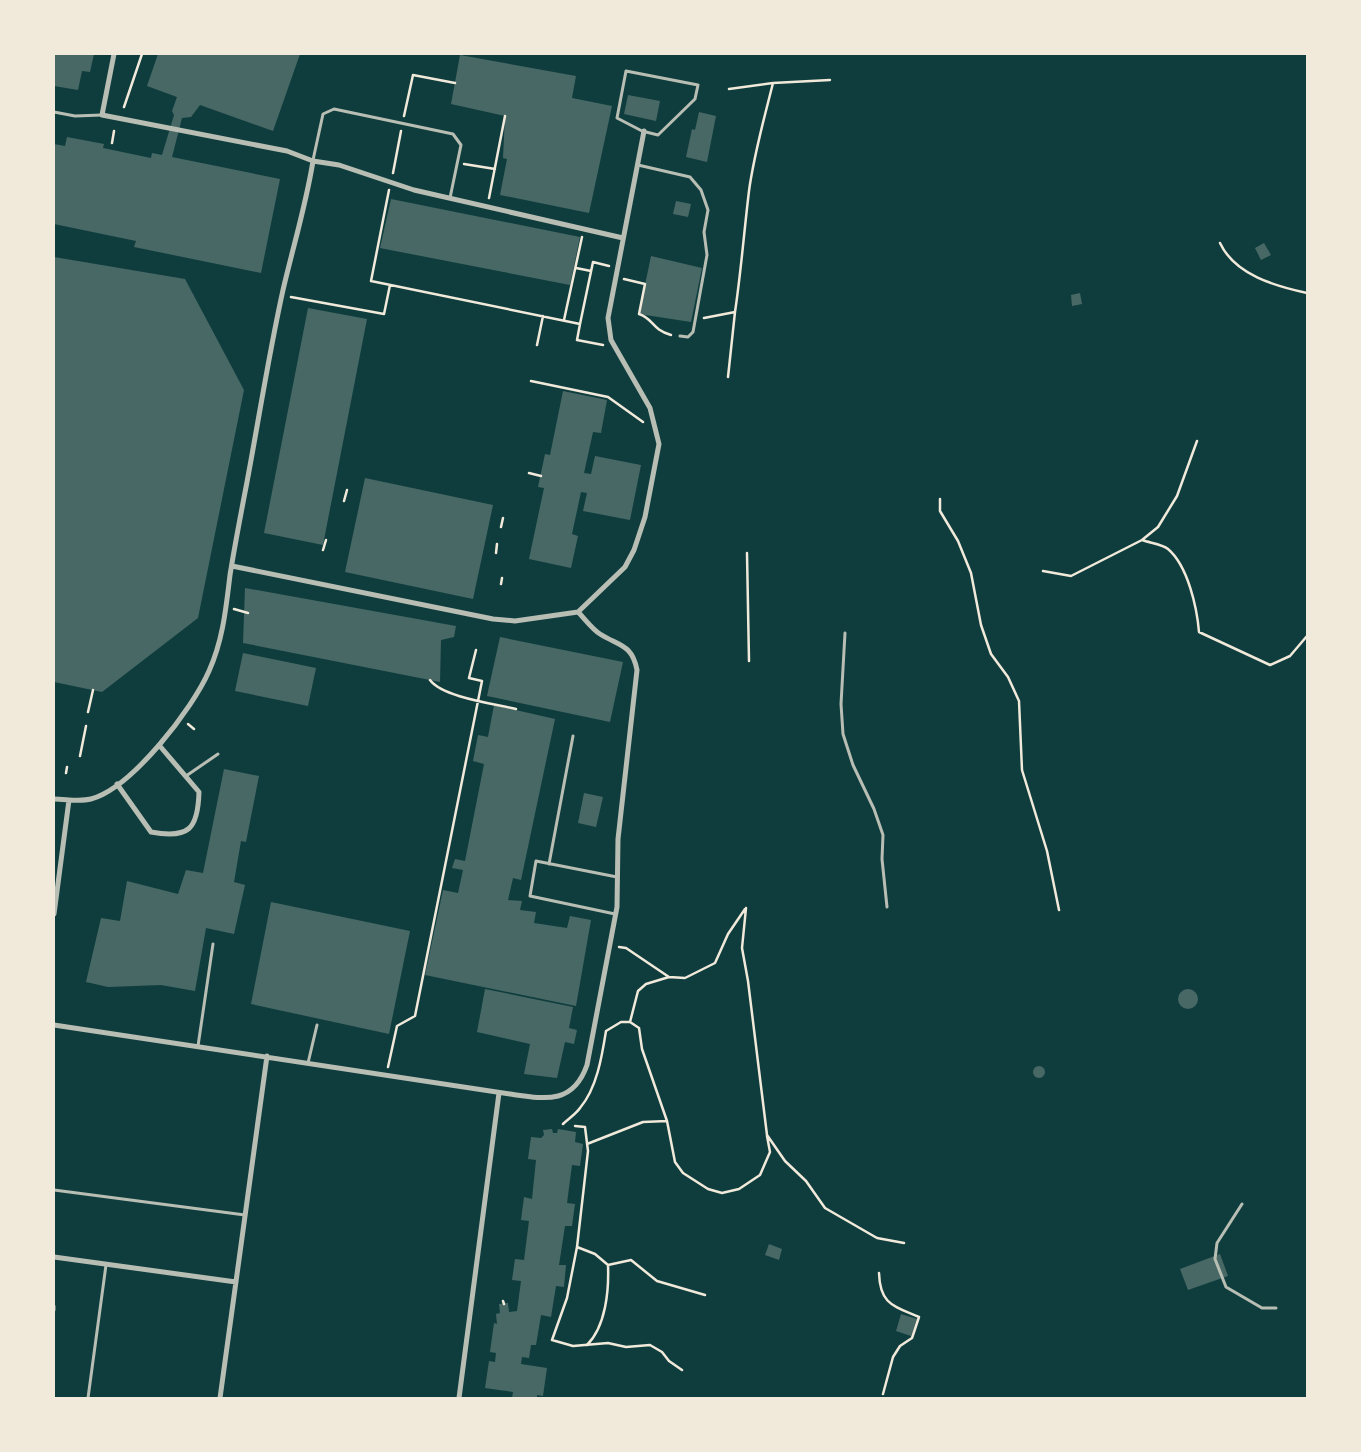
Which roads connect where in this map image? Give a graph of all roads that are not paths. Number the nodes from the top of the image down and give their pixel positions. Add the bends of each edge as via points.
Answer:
1 (114, 54) edge
2 (54, 112) edge
3 (102, 115) junction
4 (644, 131) junction
5 (313, 161) junction
6 (637, 165) junction
7 (450, 198) junction
8 (623, 238) junction
9 (680, 336) road end
10 (232, 566) junction
11 (578, 612) junction
12 (845, 633) dead end
13 (573, 736) dead end
14 (160, 745) junction
15 (218, 754) dead end
16 (186, 776) junction
17 (117, 784) junction
18 (54, 799) edge
19 (69, 800) junction
20 (549, 864) junction
21 (617, 877) junction
22 (887, 907) dead end
23 (54, 914) edge
24 (616, 914) junction
25 (213, 944) dead end
26 (54, 1025) edge
27 (317, 1025) dead end
28 (198, 1046) junction
29 (267, 1056) junction
30 (308, 1063) junction
31 (499, 1093) junction
32 (54, 1190) edge
33 (1242, 1204) dead end
34 (245, 1215) junction
35 (54, 1257) edge
36 (106, 1264) junction
37 (236, 1282) junction
38 (1276, 1308) dead end
39 (88, 1398) edge
40 (220, 1398) edge
41 (459, 1398) edge

1 - 3 street
2 - 3 lane via 75,116
3 - 5 street via 287,151
4 - 4 lane via 658,135 695,99 698,85 626,71 617,118
4 - 6 street
5 - 7 street via 339,164
5 - 7 lane via 323,114 334,110 453,134 462,145
5 - 10 street via 282,295
6 - 8 street
6 - 9 lane via 690,177 701,190 708,210 704,232 707,254 693,332 688,337
7 - 8 street
8 - 11 street via 608,318 610,340 650,408 659,444 647,508 634,550 625,567
10 - 11 street via 493,619 514,621
10 - 14 street via 221,639 209,671 196,696
11 - 21 street via 599,634 625,646 635,658 638,670 618,839
12 - 22 lane via 841,704 844,734 853,765 883,835
13 - 20 lane
14 - 16 street
14 - 17 street
15 - 16 lane
16 - 17 street via 199,792 198,815 188,829 173,836 151,832
17 - 19 street via 97,797
18 - 19 street
19 - 23 street
20 - 21 lane
20 - 24 lane via 536,861 530,896
21 - 24 street
24 - 31 street via 589,1057 582,1078 571,1090 557,1097
25 - 28 lane
26 - 28 street
27 - 30 lane
28 - 29 street
29 - 30 street
29 - 34 street
30 - 31 street
31 - 41 street
32 - 34 lane
33 - 38 lane via 1217,1243 1215,1259 1226,1286 1262,1308
34 - 37 street
35 - 36 street
36 - 37 street
36 - 39 lane
37 - 40 street

